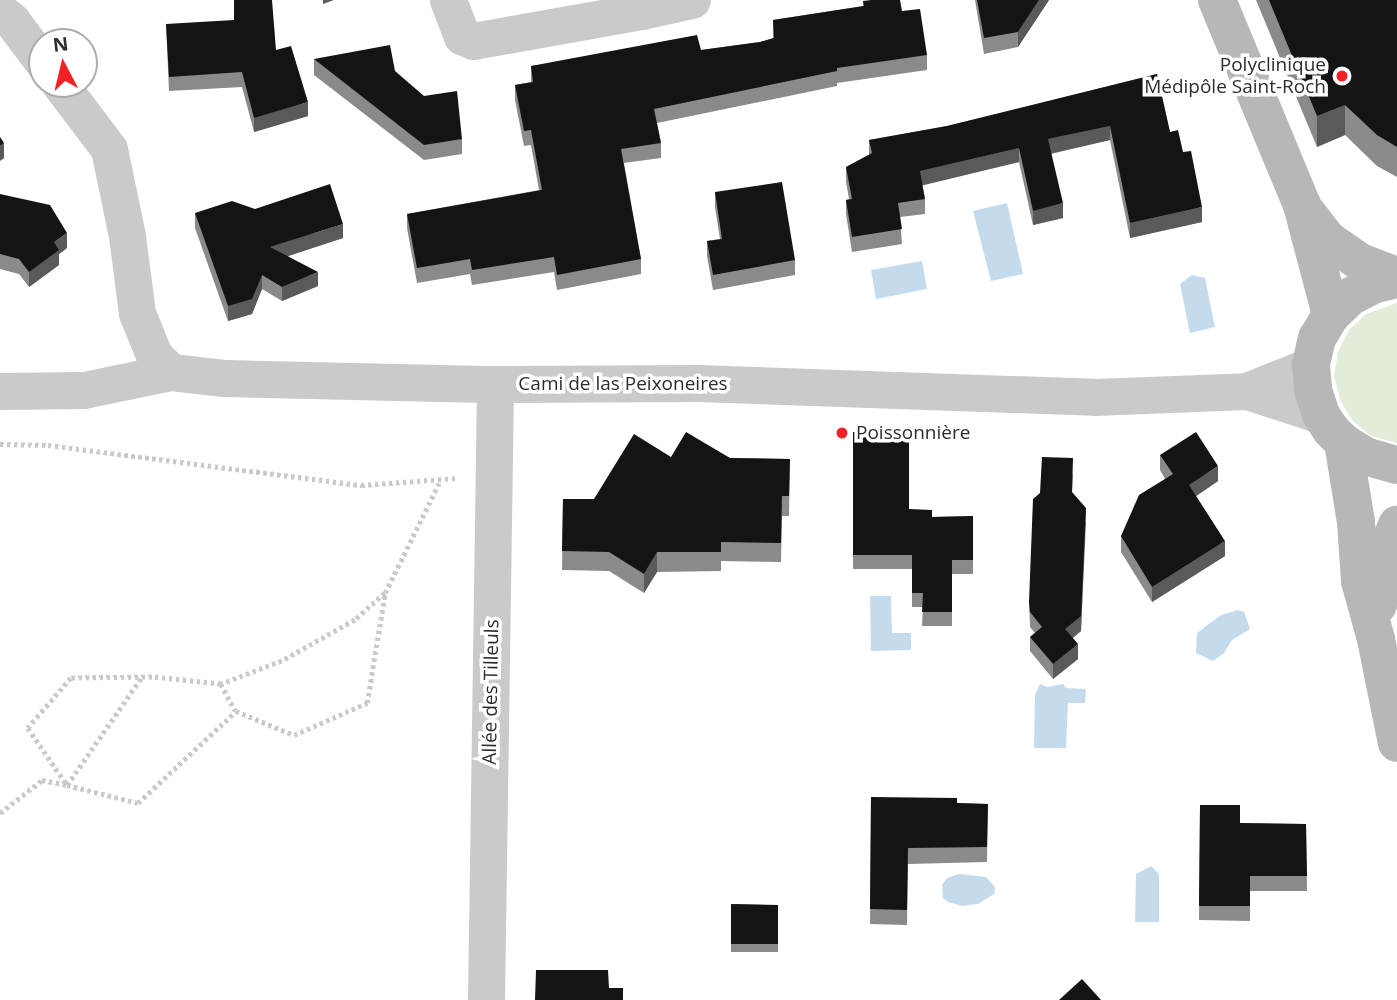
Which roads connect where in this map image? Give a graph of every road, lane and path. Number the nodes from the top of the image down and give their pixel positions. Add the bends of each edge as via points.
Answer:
1 (448, 0) edge
2 (692, 0) edge
3 (1217, 0) edge
4 (640, 5) edge
5 (0, 11) edge
6 (28, 42) edge
7 (71, 98) edge
8 (1302, 205) junction
9 (1397, 278) edge
10 (1331, 315) junction
11 (1311, 365) junction
12 (171, 372) junction
13 (495, 384) junction
14 (0, 391) edge
15 (1247, 391) junction
16 (1332, 429) junction
17 (0, 444) edge
18 (1397, 465) edge
19 (494, 473) junction
20 (440, 481) junction
21 (1397, 525) edge
22 (385, 593) junction
23 (1376, 639) junction
24 (141, 677) junction
25 (221, 684) junction
26 (236, 711) junction
27 (1397, 743) edge
28 (67, 785) junction
29 (0, 813) edge
30 (486, 1000) edge

1 - 4 street via 462,36 473,41
2 - 4 street
3 - 8 street
5 - 6 street
7 - 12 street via 109,149 137,313 154,355
8 - 9 street via 1327,239 1360,262
8 - 10 street
9 - 10 street via 1351,296
10 - 11 street via 1317,338
11 - 15 street, Cami de las Peixoneires
11 - 16 street via 1313,390
12 - 13 street, Cami de las Peixoneires
12 - 14 street, Cami de las Peixoneires via 84,390
13 - 15 street, Cami de las Peixoneires via 698,383 1094,397
13 - 19 street, Allée des Tilleuls
15 - 16 street, Cami de las Peixoneires
16 - 18 street via 1365,456
16 - 23 street via 1356,522 1360,581
17 - 20 path via 48,445 361,485
19 - 20 path
19 - 30 street, Allée des Tilleuls
20 - 22 path
21 - 23 street via 1379,569
22 - 25 path via 355,620 282,661
22 - 26 path via 367,704 294,735
23 - 27 street
24 - 25 path
24 - 28 path
24 - 28 path via 71,678 28,728
25 - 26 path
26 - 28 path via 138,803
28 - 29 path via 42,780

